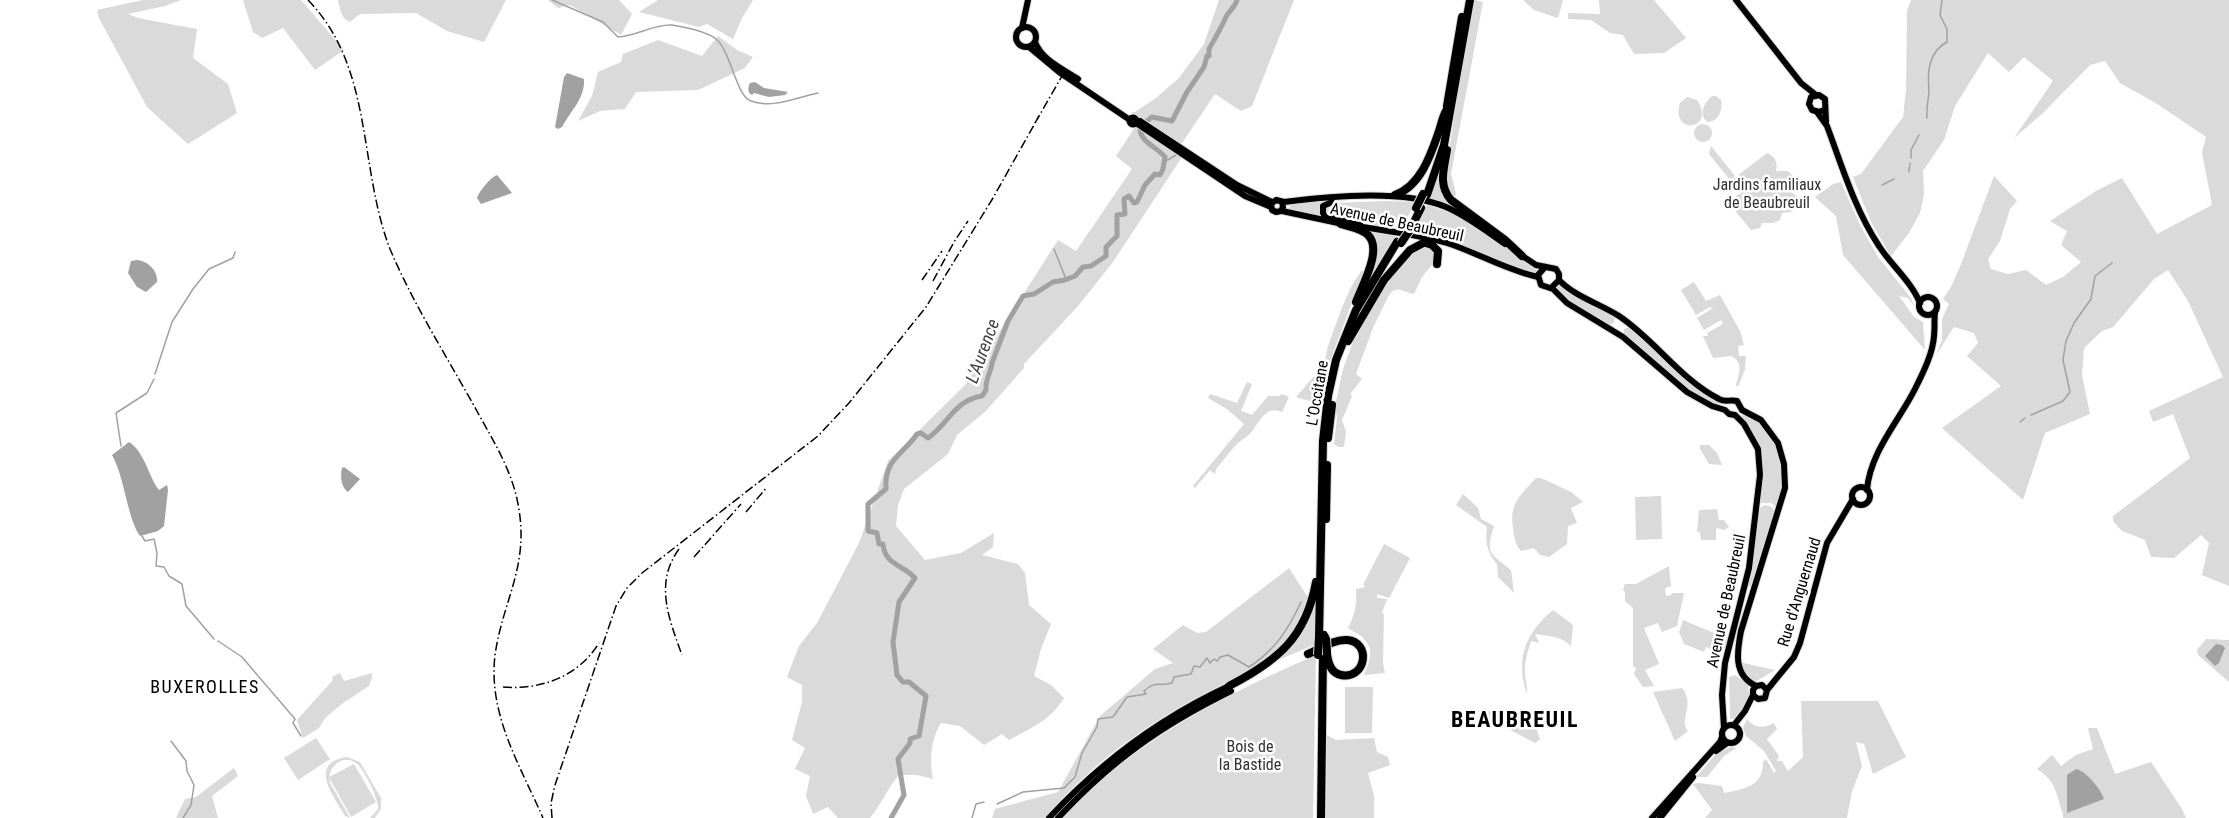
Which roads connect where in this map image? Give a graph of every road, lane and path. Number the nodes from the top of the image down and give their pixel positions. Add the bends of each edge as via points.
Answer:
1 (1028, 0) edge
2 (1465, 0) edge
3 (1470, 0) edge
4 (1736, 0) edge
5 (1025, 14) junction
6 (1030, 27) junction
7 (1022, 28) junction
8 (1035, 42) junction
9 (1029, 47) junction
10 (1801, 83) junction
11 (1816, 94) junction
12 (1810, 99) junction
13 (1449, 110) junction
14 (1824, 110) junction
15 (1817, 112) junction
16 (1134, 120) junction
17 (1827, 126) junction
18 (1395, 195) junction
19 (1316, 200) junction
20 (1375, 200) junction
21 (1282, 202) junction
22 (1272, 204) junction
23 (1282, 210) junction
24 (1463, 216) junction
25 (1341, 224) junction
26 (1409, 231) junction
27 (1429, 241) junction
28 (1522, 256) junction
29 (1437, 264) dead end
30 (1545, 267) junction
31 (1538, 278) junction
32 (1559, 280) junction
33 (1551, 288) junction
34 (1923, 300) junction
35 (1935, 312) junction
36 (1928, 315) junction
37 (1934, 331) junction
38 (1345, 343) junction
39 (1727, 402) junction
40 (1740, 407) junction
41 (1725, 410) junction
42 (1736, 415) junction
43 (1864, 489) junction
44 (1853, 498) junction
45 (1858, 504) junction
46 (1846, 512) junction
47 (1321, 539) junction
48 (1321, 636) junction
49 (1323, 653) junction
50 (1308, 654) dead end
51 (1762, 687) junction
52 (1230, 689) junction
53 (1756, 698) junction
54 (1736, 727) junction
55 (1724, 728) junction
56 (1724, 740) junction
57 (1049, 818) edge
58 (1058, 818) edge
59 (1316, 818) edge
60 (1321, 818) edge
61 (1652, 818) edge
62 (1660, 818) edge

1 - 5 main road
2 - 13 highway, L'Occitane
3 - 13 highway, L'Occitane
4 - 10 main road
5 - 6 main road
5 - 7 main road
6 - 7 main road
6 - 8 main road via 1036,33
7 - 9 main road via 1016,39 1021,46
8 - 9 main road
8 - 16 main road via 1048,59
9 - 16 main road via 1059,72
10 - 11 main road
10 - 12 main road
11 - 12 main road
11 - 14 main road via 1826,99
12 - 15 main road via 1809,107
13 - 18 highway via 1413,186
13 - 26 highway, L'Occitane, bridge via 1441,156
13 - 28 highway via 1445,194
14 - 15 main road
14 - 17 main road
15 - 17 main road
16 - 22 main road
17 - 34 main road via 1867,225
18 - 19 main road, Avenue de Beaubreuil
18 - 24 main road, Avenue de Beaubreuil via 1431,201
19 - 20 main road, Avenue de Beaubreuil
19 - 21 main road, Avenue de Beaubreuil
20 - 24 main road, Avenue de Beaubreuil via 1418,202
20 - 26 main road via 1327,203 1323,213 1328,218
21 - 22 main road
21 - 23 main road
22 - 23 main road via 1276,212
23 - 25 main road, Avenue de Beaubreuil
24 - 28 main road, Avenue de Beaubreuil
25 - 26 main road, Avenue de Beaubreuil
25 - 38 highway via 1366,234 1373,247 1348,320
26 - 27 main road, Avenue de Beaubreuil
26 - 38 highway, L'Occitane, bridge via 1364,294
27 - 29 highway via 1438,251
27 - 31 main road, Avenue de Beaubreuil via 1479,254
27 - 38 highway via 1410,250 1384,280
28 - 30 main road, Avenue de Beaubreuil
30 - 31 main road
30 - 32 main road, Avenue de Beaubreuil via 1556,269
31 - 33 main road, Avenue de Beaubreuil via 1543,286
32 - 33 main road
32 - 39 main road, Avenue de Beaubreuil via 1631,325 1687,377
33 - 41 main road, Avenue de Beaubreuil via 1567,303 1634,345 1687,392
34 - 35 main road via 1930,297 1935,301
34 - 36 main road via 1920,310
35 - 36 main road
35 - 37 main road, Rue d'Anguernaud
36 - 37 main road
37 - 43 main road, Rue d'Anguernaud via 1931,350 1915,388 1883,443
38 - 47 highway, L'Occitane via 1331,379 1325,416
38 - 48 highway, L'Occitane via 1334,387 1328,439
39 - 40 main road, Avenue de Beaubreuil via 1737,401
39 - 41 main road
40 - 42 main road
40 - 51 main road, Avenue de Beaubreuil via 1772,432 1783,454 1785,474 1780,507 1737,648 1739,668 1746,679
41 - 42 main road, Avenue de Beaubreuil
42 - 55 main road, Avenue de Beaubreuil via 1755,442 1760,475 1749,568 1722,684
43 - 44 main road, Rue d'Anguernaud via 1854,492
43 - 45 main road, Rue d'Anguernaud via 1869,500
44 - 45 main road
44 - 46 main road, Rue d'Anguernaud
45 - 46 main road, Rue d'Anguernaud
46 - 51 main road, Rue d'Anguernaud via 1827,543 1794,657 1775,680
47 - 48 highway, L'Occitane
47 - 52 highway via 1314,595 1301,627 1279,656
48 - 49 highway, L'Occitane, bridge
49 - 50 highway via 1337,675 1347,676 1356,674 1364,657 1362,648 1346,639
49 - 59 highway, L'Occitane
49 - 60 highway, L'Occitane
51 - 53 main road, Rue d'Anguernaud via 1753,690
51 - 53 main road, Rue d'Anguernaud via 1765,698
52 - 57 main road via 1200,700 1121,751
52 - 58 main road via 1124,755
53 - 54 main road, Rue d'Anguernaud
54 - 55 main road
54 - 56 main road via 1741,734 1738,740
55 - 56 main road
56 - 61 main road
56 - 62 main road

